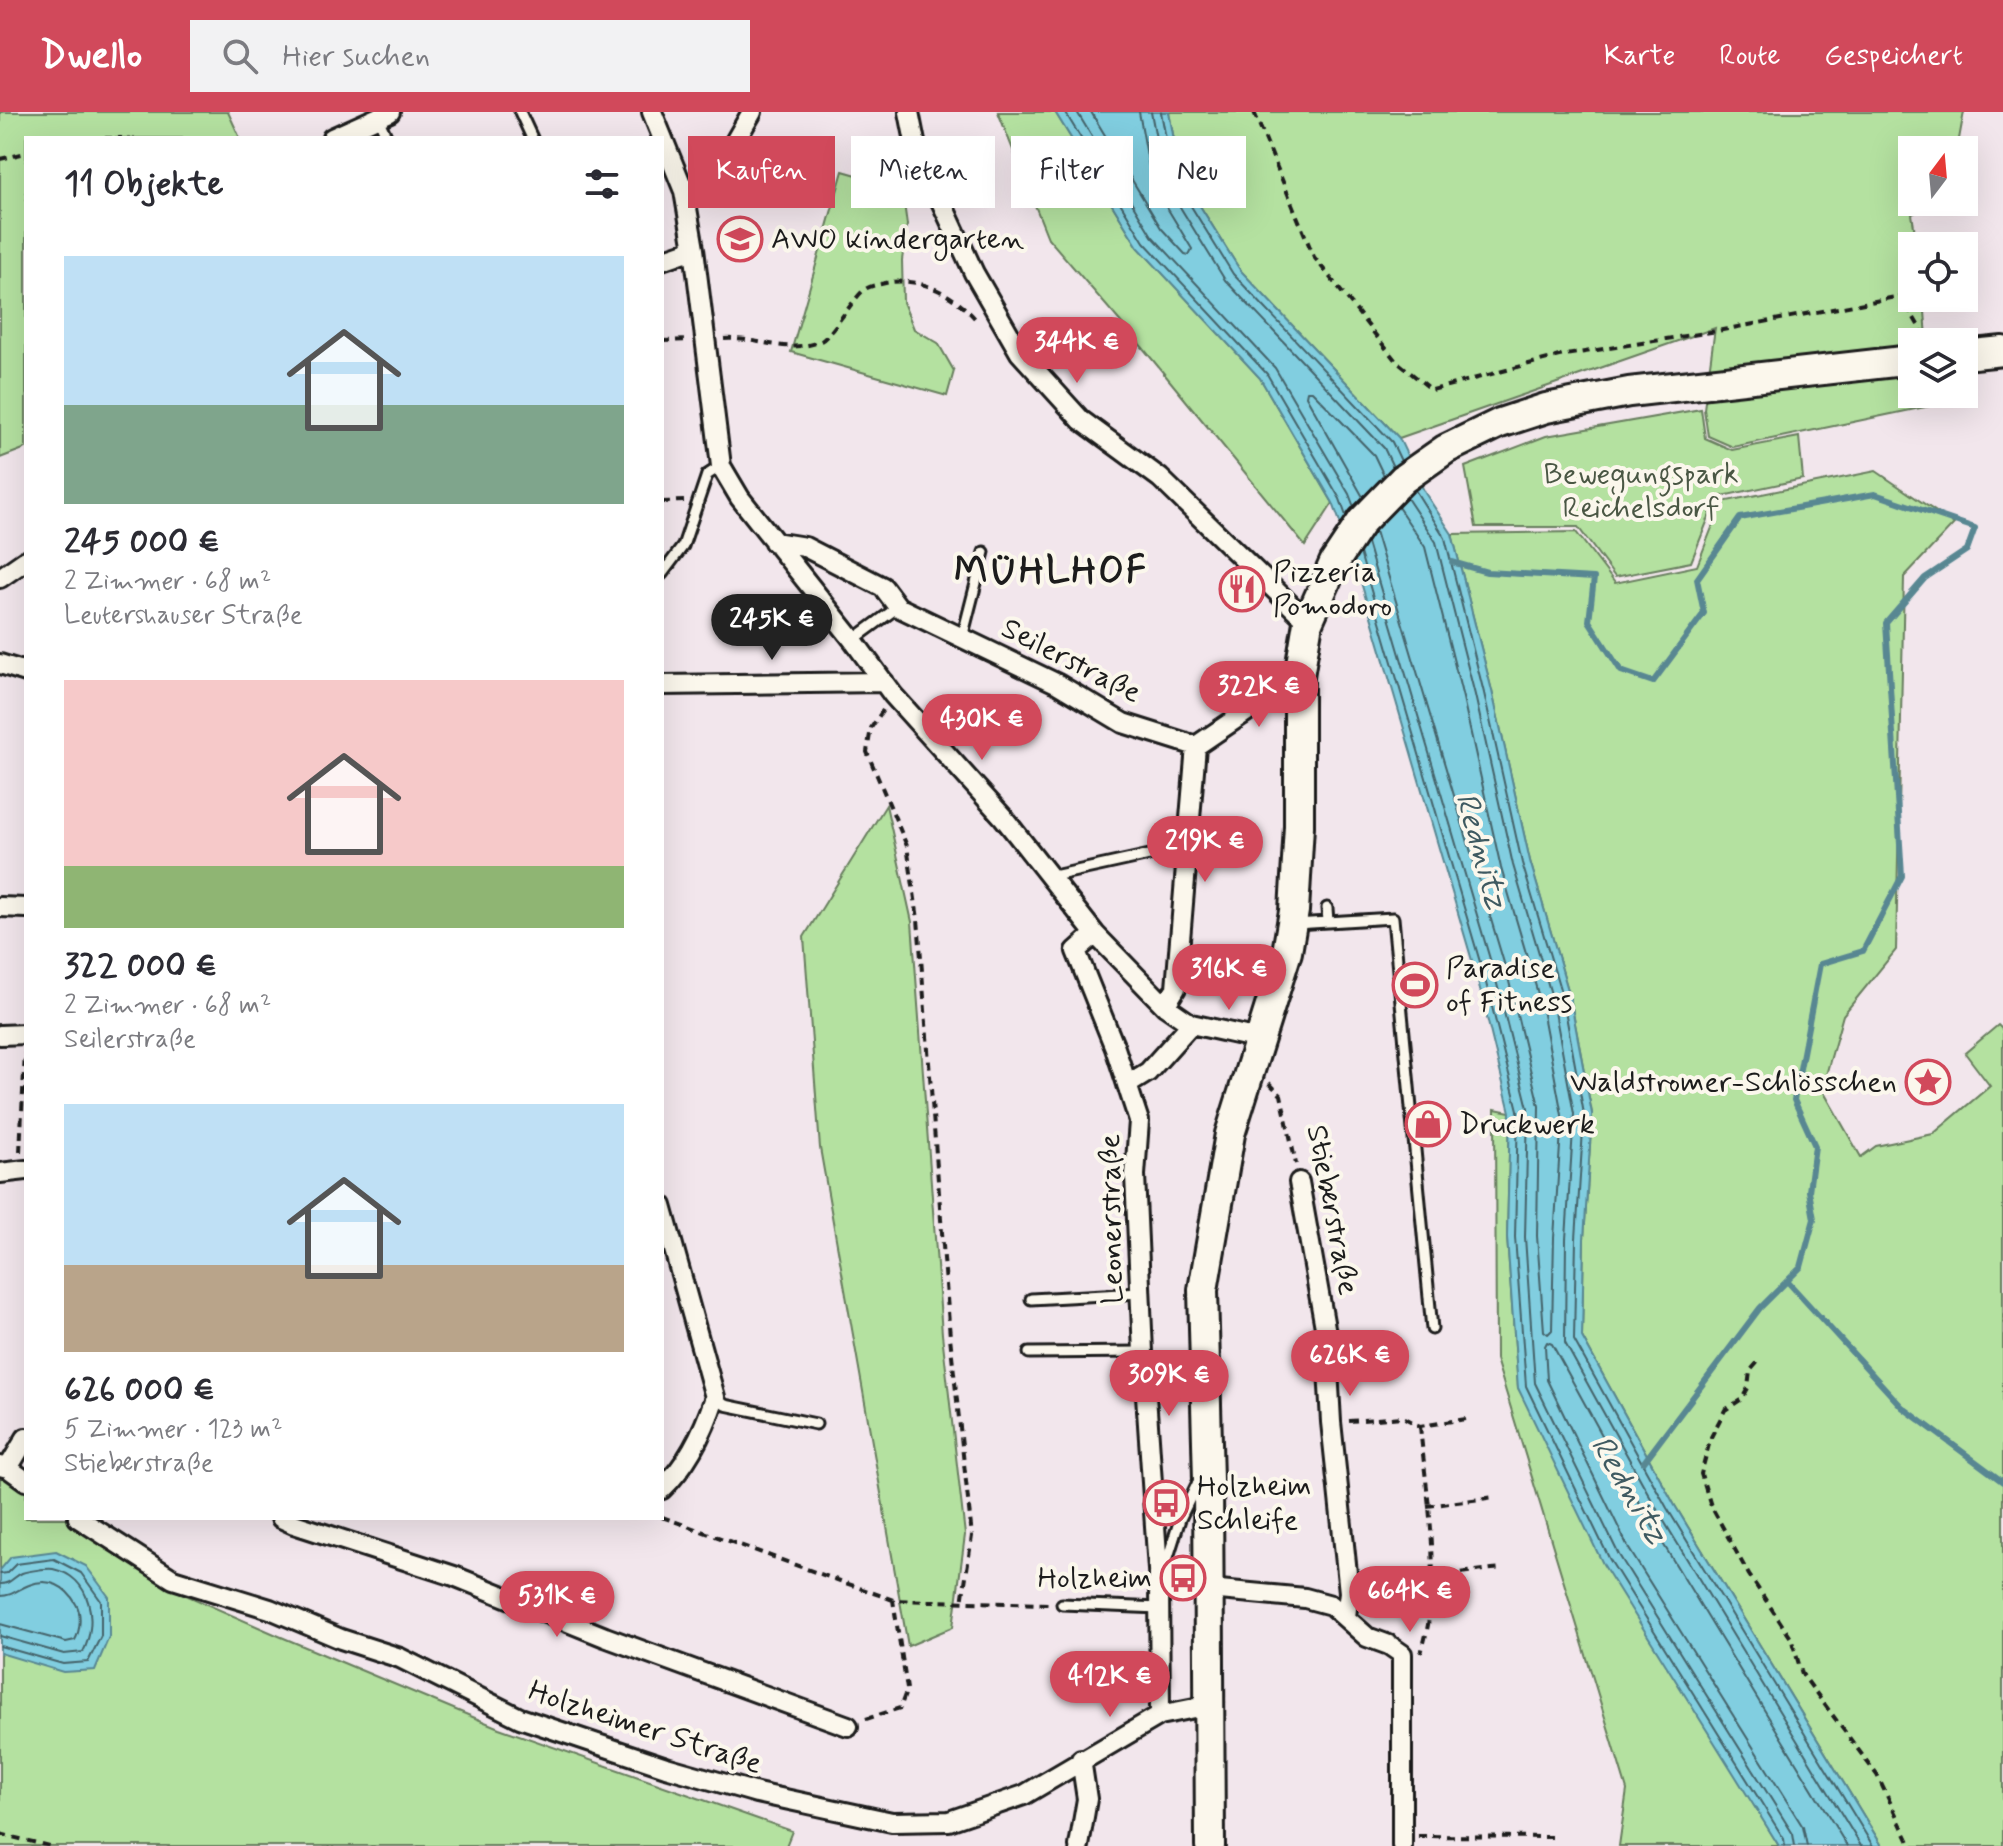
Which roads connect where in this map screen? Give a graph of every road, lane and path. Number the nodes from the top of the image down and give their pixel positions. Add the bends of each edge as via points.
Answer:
1 (520, 112) edge
2 (652, 112) edge
3 (752, 112) edge
4 (909, 112) edge
5 (1254, 112) edge
6 (384, 115) edge
7 (337, 136) edge
8 (387, 136) edge
9 (531, 136) edge
10 (662, 136) edge
11 (664, 142) edge
12 (24, 153) edge
13 (0, 159) edge
14 (684, 191) junction
15 (694, 249) junction
16 (664, 259) edge
17 (1920, 328) edge
18 (988, 332) dead end
19 (706, 339) junction
20 (2003, 351) edge
21 (1978, 354) edge
22 (1898, 362) edge
23 (721, 466) junction
24 (699, 500) junction
25 (664, 502) edge
26 (774, 542) junction
27 (984, 552) dead end
28 (24, 561) edge
29 (664, 571) edge
30 (0, 578) edge
31 (898, 607) junction
32 (1308, 622) junction
33 (962, 638) junction
34 (853, 640) junction
35 (0, 664) edge
36 (24, 671) edge
37 (1299, 676) junction
38 (664, 685) edge
39 (889, 689) junction
40 (1196, 746) junction
41 (1186, 847) junction
42 (1048, 878) junction
43 (0, 907) edge
44 (24, 908) edge
45 (1327, 908) dead end
46 (1328, 922) junction
47 (1292, 924) junction
48 (1095, 934) junction
49 (1165, 1006) junction
50 (1191, 1024) junction
51 (24, 1034) edge
52 (0, 1035) edge
53 (1255, 1052) junction
54 (24, 1059) edge
55 (1127, 1085) junction
56 (15, 1171) edge
57 (1299, 1182) joint
58 (664, 1221) edge
59 (670, 1265) edge
60 (1140, 1293) junction
61 (1031, 1299) dead end
62 (1432, 1329) dead end
63 (1143, 1352) junction
64 (1029, 1353) dead end
65 (1757, 1363) dead end
66 (715, 1397) junction
67 (1466, 1419) dead end
68 (1331, 1422) junction
69 (816, 1424) dead end
70 (1420, 1426) junction
71 (24, 1441) edge
72 (1207, 1462) junction
73 (4, 1467) edge
74 (24, 1480) edge
75 (664, 1487) edge
76 (1495, 1497) dead end
77 (1427, 1506) junction
78 (664, 1518) edge
79 (81, 1520) edge
80 (285, 1520) edge
81 (1501, 1568) dead end
82 (1434, 1576) junction
83 (1159, 1584) junction
84 (1209, 1589) junction
85 (893, 1600) junction
86 (962, 1603) junction
87 (1062, 1604) joint
88 (1160, 1608) junction
89 (1346, 1617) junction
90 (1421, 1653) dead end
91 (1210, 1705) junction
92 (1160, 1715) junction
93 (848, 1726) joint
94 (1081, 1759) junction
95 (0, 1834) edge
96 (1552, 1837) dead end
97 (1402, 1841) edge
98 (49, 1846) edge
99 (1079, 1846) edge
100 (1210, 1846) edge
101 (1911, 1846) edge

1 - 9 lane
2 - 10 street
3 - 14 street via 714,178
4 - 32 street via 916,147 974,273 1020,353 1081,420 1160,478
5 - 17 path via 1314,257 1396,361 1432,390 1559,356 1901,296
6 - 7 street
6 - 8 lane
11 - 14 street
12 - 13 path
14 - 15 street
15 - 16 street
15 - 19 street
18 - 19 path via 969,310 932,286 897,280 866,288 825,339 799,348
19 - 23 street
20 - 21 main road
22 - 32 main road via 1602,396 1500,423 1446,449 1403,479 1362,521 1334,563
23 - 24 lane via 707,475
23 - 26 street
24 - 25 path
24 - 29 lane via 683,546
26 - 31 street, Seilerstraße via 805,547 883,587
26 - 34 street
27 - 33 lane
28 - 30 street
31 - 33 street, Seilerstraße
31 - 34 lane
32 - 37 main road
33 - 40 street, Seilerstraße via 1058,684 1123,723
34 - 39 street
35 - 36 street
37 - 40 street
37 - 47 main road via 1299,826
38 - 39 street
39 - 42 street via 1003,817
39 - 86 path via 871,728 867,752 907,846 918,919 948,1321 972,1536
40 - 41 street
41 - 42 lane
41 - 49 street via 1176,988
42 - 48 street
43 - 44 street
45 - 46 lane
46 - 47 lane
46 - 62 lane via 1393,918
47 - 53 main road
48 - 49 street
48 - 55 street, Leonerstraße via 1076,951
49 - 50 street
50 - 53 street
50 - 55 street via 1148,1072
51 - 52 street
53 - 57 path, Stieberstraße via 1281,1095
53 - 72 main road via 1230,1134 1203,1290
54 - 56 path
55 - 60 street, Leonerstraße via 1139,1121 1135,1175
57 - 68 street, Stieberstraße via 1326,1333
58 - 59 street
59 - 66 street
60 - 61 lane
60 - 63 street, Leonerstraße
63 - 64 lane
63 - 83 street, Leonerstraße
65 - 101 path via 1742,1399 1725,1410 1711,1437 1701,1474 1711,1506 1791,1638 1802,1674 1877,1775
66 - 69 lane via 725,1405
66 - 75 street via 706,1425 678,1474
67 - 70 path
68 - 70 path via 1403,1417
68 - 89 street, Stieberstraße via 1349,1592
70 - 77 path
71 - 73 street
72 - 83 lane via 1180,1519
72 - 84 main road
73 - 74 street
76 - 77 path
77 - 82 path
78 - 85 path
79 - 94 street, Holzheimer Straße via 173,1579 400,1658 520,1718 757,1793 892,1822 949,1821 1024,1795
80 - 93 street via 454,1576
81 - 82 path
82 - 90 path
83 - 88 street, Leonerstraße
84 - 89 street via 1305,1598 1331,1605
84 - 91 main road
85 - 86 path
85 - 93 path via 907,1689 900,1708
86 - 87 path
87 - 88 lane
88 - 92 street, Leonerstraße
89 - 97 street via 1367,1637 1402,1654
91 - 92 street, Holzheimer Straße
91 - 100 main road
92 - 94 street, Holzheimer Straße
94 - 99 street via 1087,1799
95 - 98 path
96 - 97 path

